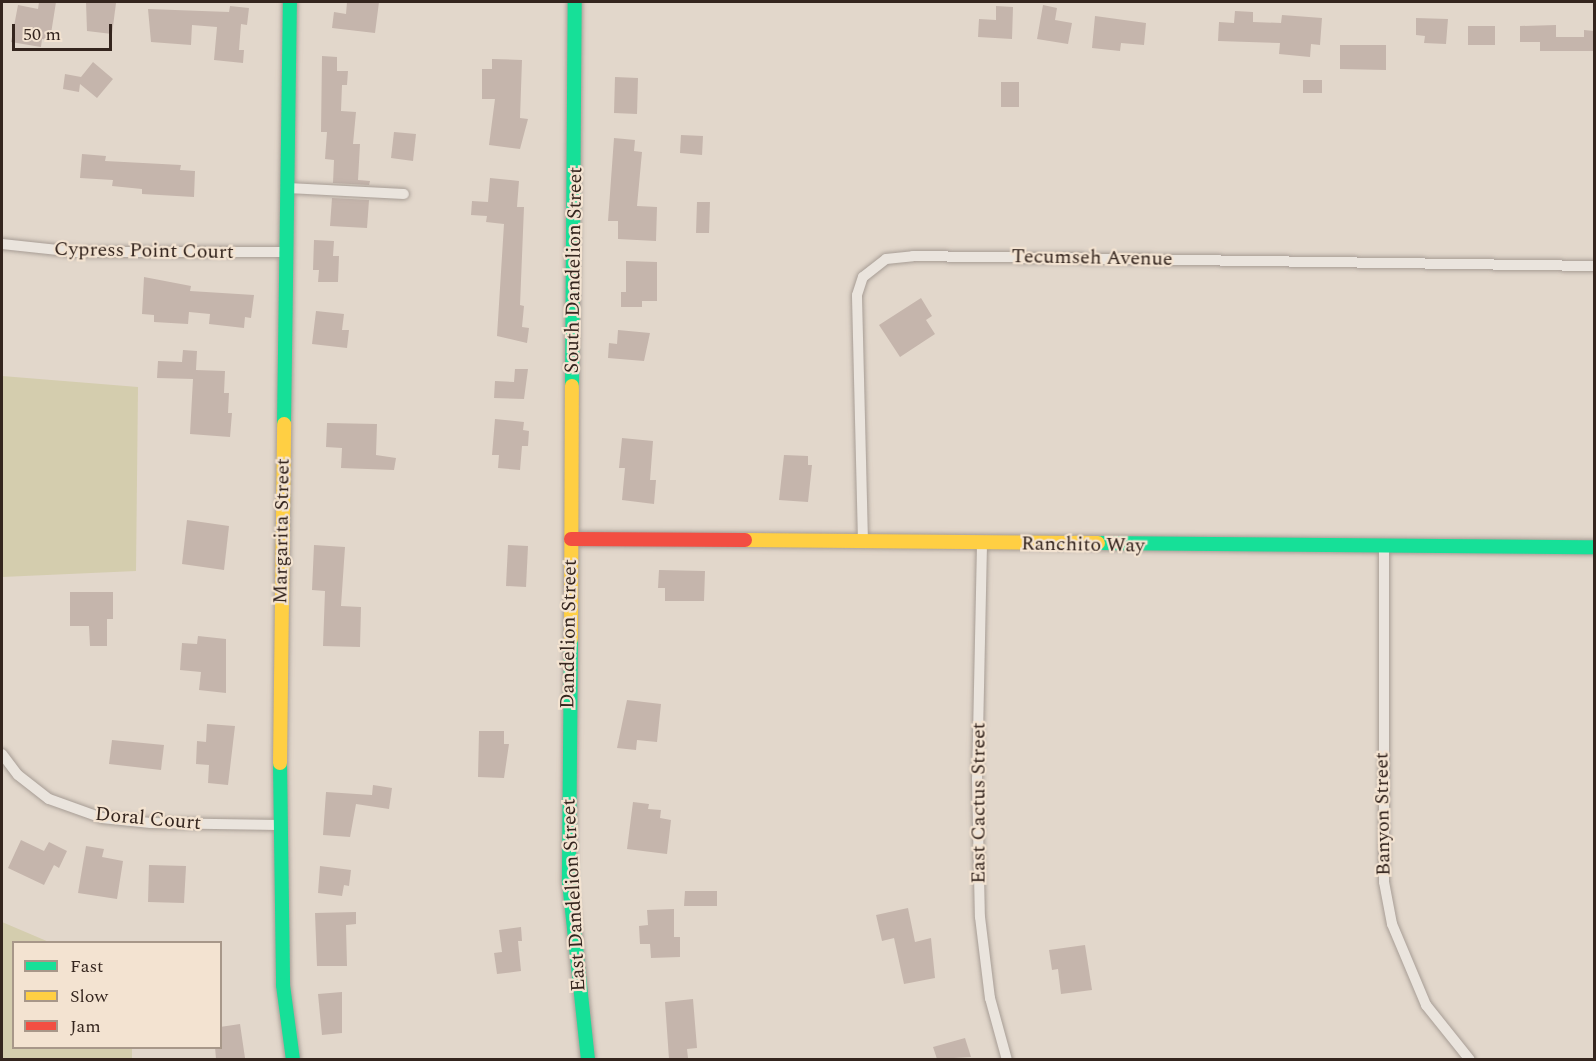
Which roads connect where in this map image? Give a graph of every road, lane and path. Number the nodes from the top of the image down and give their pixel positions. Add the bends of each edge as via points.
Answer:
1 (290, 2) edge
2 (575, 2) edge
3 (288, 188) junction
4 (404, 194) dead end
5 (2, 244) edge
6 (287, 252) junction
7 (1594, 266) edge
8 (571, 539) junction
9 (863, 542) junction
10 (982, 544) junction
11 (1384, 545) junction
12 (1594, 547) edge
13 (569, 729) joint
14 (2, 754) edge
15 (279, 825) junction
16 (293, 1059) edge
17 (588, 1059) edge
18 (1007, 1059) edge
19 (1470, 1059) edge

1 - 3 street, Margarita Street
2 - 8 street, South Dandelion Street
3 - 4 street
3 - 6 street, Margarita Street
5 - 6 street, Cypress Point Court via 77,252
6 - 15 street, Margarita Street
7 - 9 street, Tecumseh Avenue via 913,256 886,259 863,277 857,295
8 - 9 street, Ranchito Way
8 - 13 street, Dandelion Street
9 - 10 street, Ranchito Way
10 - 11 street, Ranchito Way
10 - 18 street, East Cactus Street via 977,779 980,917 990,999
11 - 12 street, Ranchito Way
11 - 19 street, Banyon Street via 1384,882 1392,924 1426,1005
13 - 17 street, East Dandelion Street via 569,882 574,963
14 - 15 street, Doral Court via 18,775 49,799 102,818 151,823
15 - 16 street, Margarita Street via 283,985

